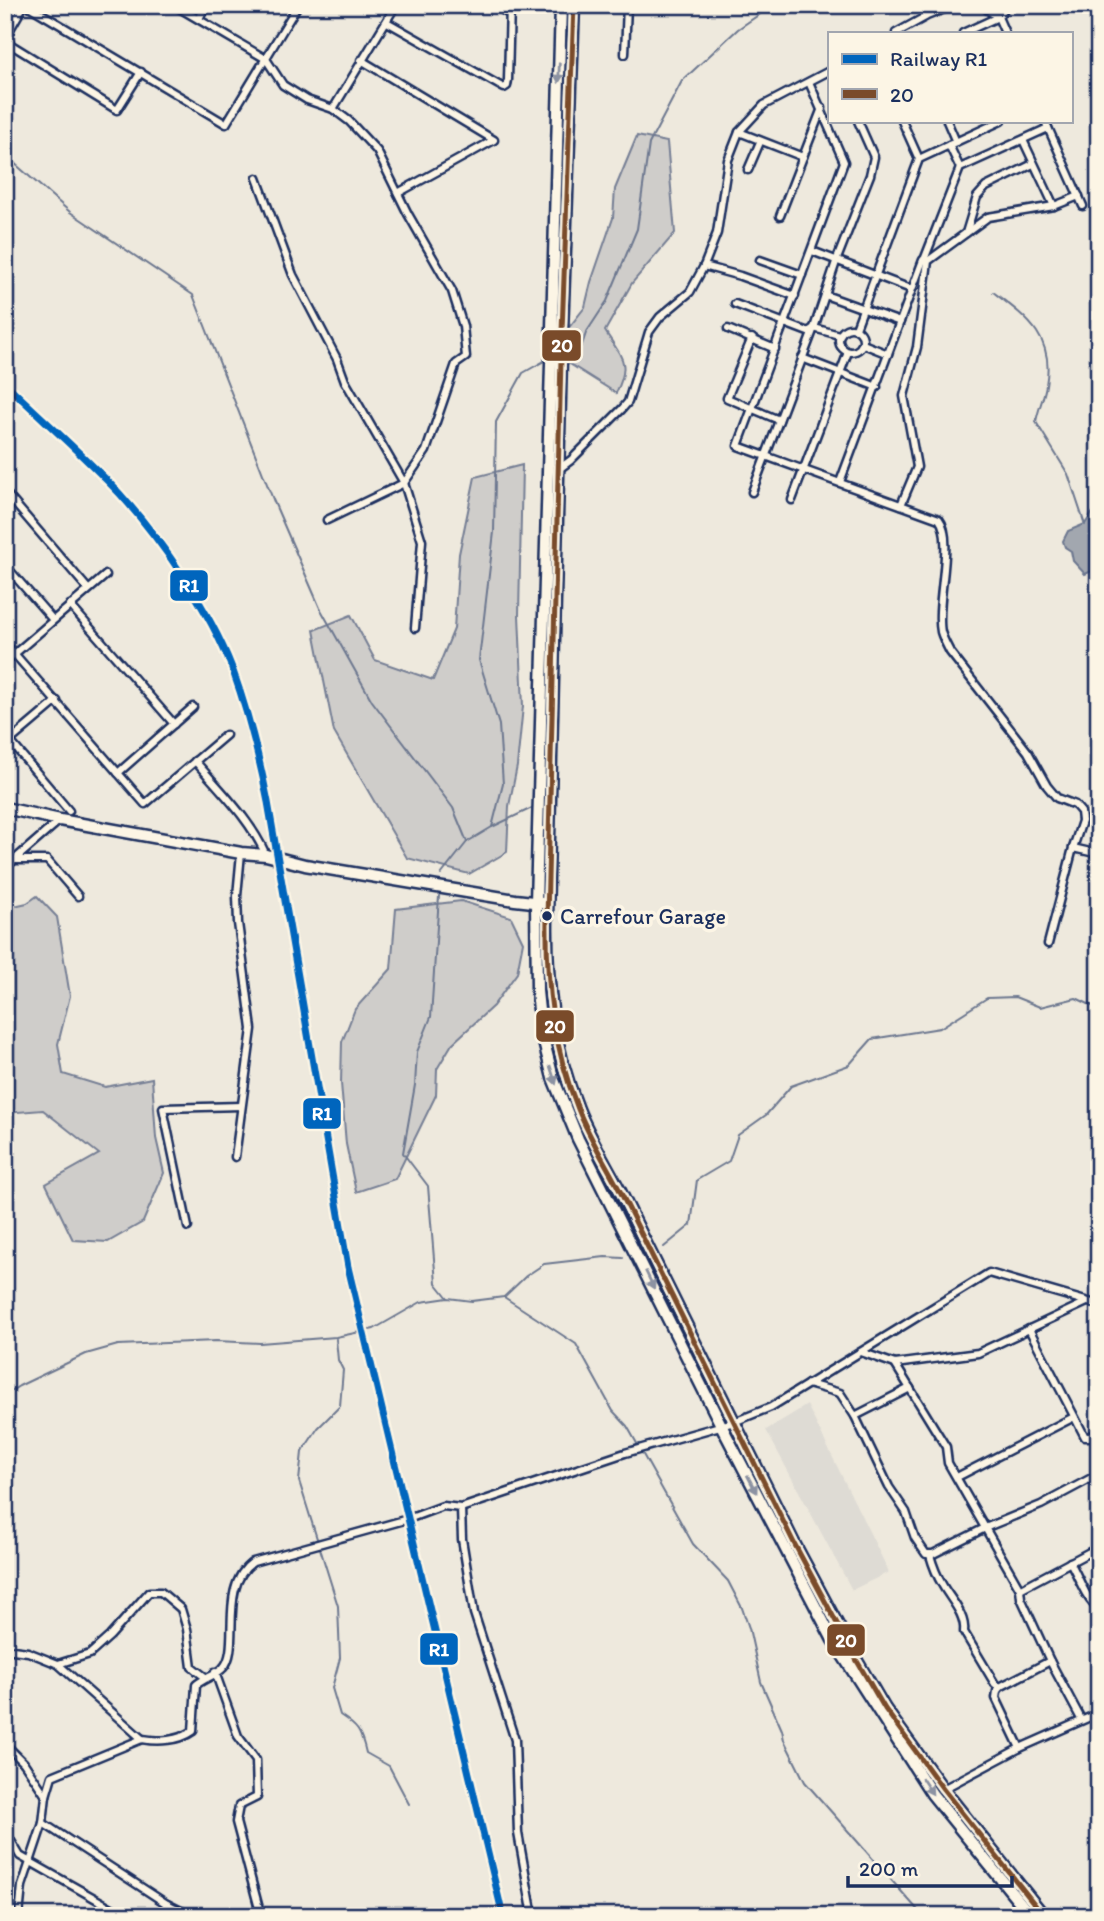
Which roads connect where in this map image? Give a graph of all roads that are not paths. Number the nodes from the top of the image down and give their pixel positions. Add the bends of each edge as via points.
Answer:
1 (26, 5) edge
2 (174, 5) edge
3 (206, 5) edge
4 (298, 5) edge
5 (396, 5) edge
6 (495, 5) edge
7 (510, 5) edge
8 (561, 5) edge
9 (574, 5) edge
10 (627, 5) edge
11 (955, 5) edge
12 (981, 5) edge
13 (1007, 5) edge
14 (510, 15) junction
15 (998, 17) junction
16 (199, 19) junction
17 (387, 22) junction
18 (898, 32) edge
19 (964, 32) edge
20 (1004, 32) edge
21 (5, 40) edge
22 (625, 54) dead end
23 (266, 59) junction
24 (361, 60) junction
25 (141, 72) junction
26 (828, 72) edge
27 (809, 82) junction
28 (828, 96) edge
29 (819, 100) junction
30 (822, 108) junction
31 (333, 109) junction
32 (858, 122) edge
33 (902, 122) edge
34 (947, 122) edge
35 (995, 122) edge
36 (1047, 124) edge
37 (739, 132) junction
38 (1023, 140) junction
39 (760, 142) junction
40 (953, 143) junction
41 (803, 157) junction
42 (919, 159) junction
43 (1033, 164) junction
44 (960, 168) junction
45 (748, 170) dead end
46 (257, 178) dead end
47 (398, 193) junction
48 (1079, 196) junction
49 (1055, 206) junction
50 (1083, 206) dead end
51 (780, 216) dead end
52 (966, 233) junction
53 (812, 251) junction
54 (760, 260) dead end
55 (837, 260) junction
56 (926, 260) junction
57 (704, 266) junction
58 (875, 274) junction
59 (802, 275) junction
60 (911, 289) junction
61 (825, 295) junction
62 (795, 296) junction
63 (735, 304) dead end
64 (862, 309) junction
65 (900, 322) junction
66 (784, 323) junction
67 (728, 328) dead end
68 (814, 328) junction
69 (856, 328) junction
70 (839, 335) junction
71 (752, 338) junction
72 (863, 344) junction
73 (775, 349) junction
74 (848, 352) junction
75 (888, 354) junction
76 (802, 358) junction
77 (839, 373) junction
78 (877, 387) junction
79 (752, 410) junction
80 (779, 420) junction
81 (766, 456) junction
82 (559, 468) junction
83 (805, 469) junction
84 (404, 482) junction
85 (840, 482) junction
86 (5, 492) edge
87 (752, 492) dead end
88 (792, 500) dead end
89 (901, 505) junction
90 (327, 520) dead end
91 (5, 565) edge
92 (106, 575) dead end
93 (88, 589) junction
94 (71, 605) junction
95 (53, 620) junction
96 (415, 628) dead end
97 (5, 643) edge
98 (15, 654) junction
99 (5, 662) edge
100 (57, 701) junction
101 (193, 707) dead end
102 (174, 724) junction
103 (226, 735) dead end
104 (8, 743) edge
105 (195, 761) junction
106 (118, 773) junction
107 (7, 810) edge
108 (69, 811) dead end
109 (60, 820) junction
110 (1073, 848) junction
111 (241, 853) junction
112 (1099, 854) edge
113 (268, 855) junction
114 (15, 860) junction
115 (5, 869) edge
116 (78, 897) dead end
117 (536, 902) junction
118 (548, 903) junction
119 (1048, 944) dead end
120 (241, 1106) junction
121 (234, 1157) dead end
122 (188, 1227) dead end
123 (1087, 1302) junction
124 (1099, 1304) edge
125 (1029, 1329) junction
126 (861, 1352) junction
127 (895, 1364) junction
128 (807, 1384) junction
129 (910, 1388) junction
130 (855, 1416) junction
131 (1074, 1417) junction
132 (734, 1422) junction
133 (721, 1425) junction
134 (1099, 1432) edge
135 (1098, 1474) edge
136 (957, 1477) junction
137 (461, 1508) junction
138 (985, 1528) junction
139 (1099, 1547) edge
140 (930, 1555) junction
141 (1069, 1563) junction
142 (1020, 1589) junction
143 (1099, 1609) edge
144 (5, 1649) edge
145 (1050, 1661) junction
146 (58, 1664) junction
147 (215, 1672) junction
148 (205, 1677) junction
149 (1000, 1687) junction
150 (1099, 1713) edge
151 (1082, 1719) junction
152 (142, 1739) junction
153 (5, 1744) edge
154 (1020, 1748) junction
155 (943, 1790) junction
156 (46, 1796) junction
157 (43, 1823) junction
158 (5, 1831) edge
159 (29, 1860) junction
160 (167, 1904) junction
161 (19, 1916) edge
162 (126, 1916) edge
163 (160, 1916) edge
164 (191, 1916) edge
165 (261, 1916) edge
166 (533, 1916) edge
167 (1031, 1916) edge
168 (1044, 1916) edge

1 - 21 street
1 - 25 street
2 - 16 street
3 - 16 street
4 - 23 street
5 - 17 street
6 - 14 street
7 - 14 street
8 -> 117 main road
9 - 82 main road
10 - 22 street
11 - 18 street
12 - 15 street
13 - 15 street
14 - 17 street via 504,88
15 - 19 street
15 - 20 street
16 - 23 street
17 - 24 street
21 - 25 street via 117,110
23 - 25 street via 226,124
23 - 31 street via 283,85
24 - 31 street
24 - 47 street via 494,139
26 - 27 street
27 - 29 street
27 - 37 street via 764,105
28 - 29 street
29 - 30 street
30 - 41 street
30 - 53 street via 844,162
31 - 47 street via 377,151
32 - 55 street via 874,157
33 - 42 street
34 - 40 street
35 - 40 street
36 - 38 street
36 - 48 street
37 - 39 street
37 - 57 street via 728,160 717,233
38 - 43 street
38 - 44 street
39 - 41 street
39 - 45 street
40 - 42 street
40 - 44 street
41 - 51 street
42 - 58 street
43 - 49 street
43 - 52 street via 986,187 977,197
44 - 56 street
46 - 84 street via 293,275 345,381
47 - 84 street via 452,291 466,357 456,364 426,451
48 - 49 street
48 - 50 street
49 - 52 street via 988,217
52 - 56 street
53 - 55 street
53 - 59 street
54 - 59 street
55 - 58 street
55 - 61 street
56 - 60 street
56 - 89 street via 918,347 904,396 917,467
57 - 62 street
57 - 82 street via 690,292 649,332 628,402
58 - 60 street
58 - 64 street
59 - 62 street
60 - 65 street
61 - 64 street
61 - 68 street
62 - 66 street
63 - 66 street
64 - 65 street
64 - 69 street
65 - 75 street
66 - 68 street via 808,332
66 - 73 street
67 - 71 street
68 - 70 street
68 - 76 street
69 - 70 street via 846,328
69 - 72 street via 863,335
70 - 74 street via 839,346
71 - 73 street
71 - 79 street via 727,398
72 - 74 street
72 - 75 street
73 - 79 street
74 - 77 street
75 - 78 street
76 - 77 street
76 - 80 street
77 - 78 street
77 - 83 street
78 - 85 street
79 - 80 street
79 - 81 street via 738,446
80 - 81 street
81 - 83 street
81 - 87 street
82 - 118 main road
83 - 85 street
83 - 88 street
84 - 90 street
84 - 96 street via 422,541
85 - 89 street
86 - 93 street
89 - 110 street via 942,523 941,633 950,652 1028,752 1057,799 1075,804 1081,812
91 - 95 street
92 - 93 street
93 - 94 street
94 - 95 street
94 - 102 street
95 - 98 street
97 - 98 street
98 - 99 street
98 - 100 street
100 - 104 street
100 - 106 street
101 - 102 street
102 - 106 street
103 - 105 street
104 - 108 street
105 - 106 street via 145,804
105 - 113 street via 242,815
107 - 109 main road
109 - 111 main road
109 - 114 street
110 - 112 street
110 - 119 street
111 - 113 main road
111 - 120 street via 238,923 252,1029
113 - 117 main road
114 - 115 street
114 - 116 street via 47,860
117 - 118 main road
117 -> 133 main road via 537,991 553,1078 578,1139
118 - 132 main road via 548,992 554,1030 578,1109
120 - 121 street
120 - 122 street via 163,1108
123 - 124 street
123 - 125 street
123 - 126 street via 989,1273
125 - 127 street via 978,1353
125 - 131 street
126 - 127 street
126 - 128 street
127 - 129 street
128 - 130 street via 840,1393
128 - 132 street via 771,1407
129 - 130 street
129 - 136 street via 946,1447 948,1463
130 - 140 street via 915,1538
131 - 134 street via 1085,1437
131 - 136 street
132 - 133 street
132 - 155 main road via 840,1632 885,1709
133 - 137 street
133 -> 167 main road via 832,1640 932,1794
135 - 138 street
136 - 138 street
137 - 147 street via 443,1507 244,1568 231,1603 230,1655
137 - 166 street via 474,1614 514,1740 518,1833
138 - 140 street
138 - 142 street
139 - 141 street
140 - 149 street via 961,1615 964,1632
141 - 142 street
141 - 143 street
142 - 145 street
144 - 146 street
145 - 149 street
145 - 151 street
146 - 148 street via 90,1654 149,1592 162,1592 181,1609 192,1667
146 - 152 street
147 - 148 street
147 - 165 street via 238,1736 256,1760 257,1797 239,1806 236,1822
148 - 152 street via 196,1685 193,1731 186,1737
149 - 154 street via 996,1698
150 - 151 street
151 - 154 street
152 - 156 street via 52,1776
153 - 156 street
154 - 155 street
155 - 168 main road
156 - 157 street
157 - 159 street
157 - 160 street
158 - 159 street via 20,1856
159 - 161 street
159 - 162 street
160 - 163 street
160 - 164 street

